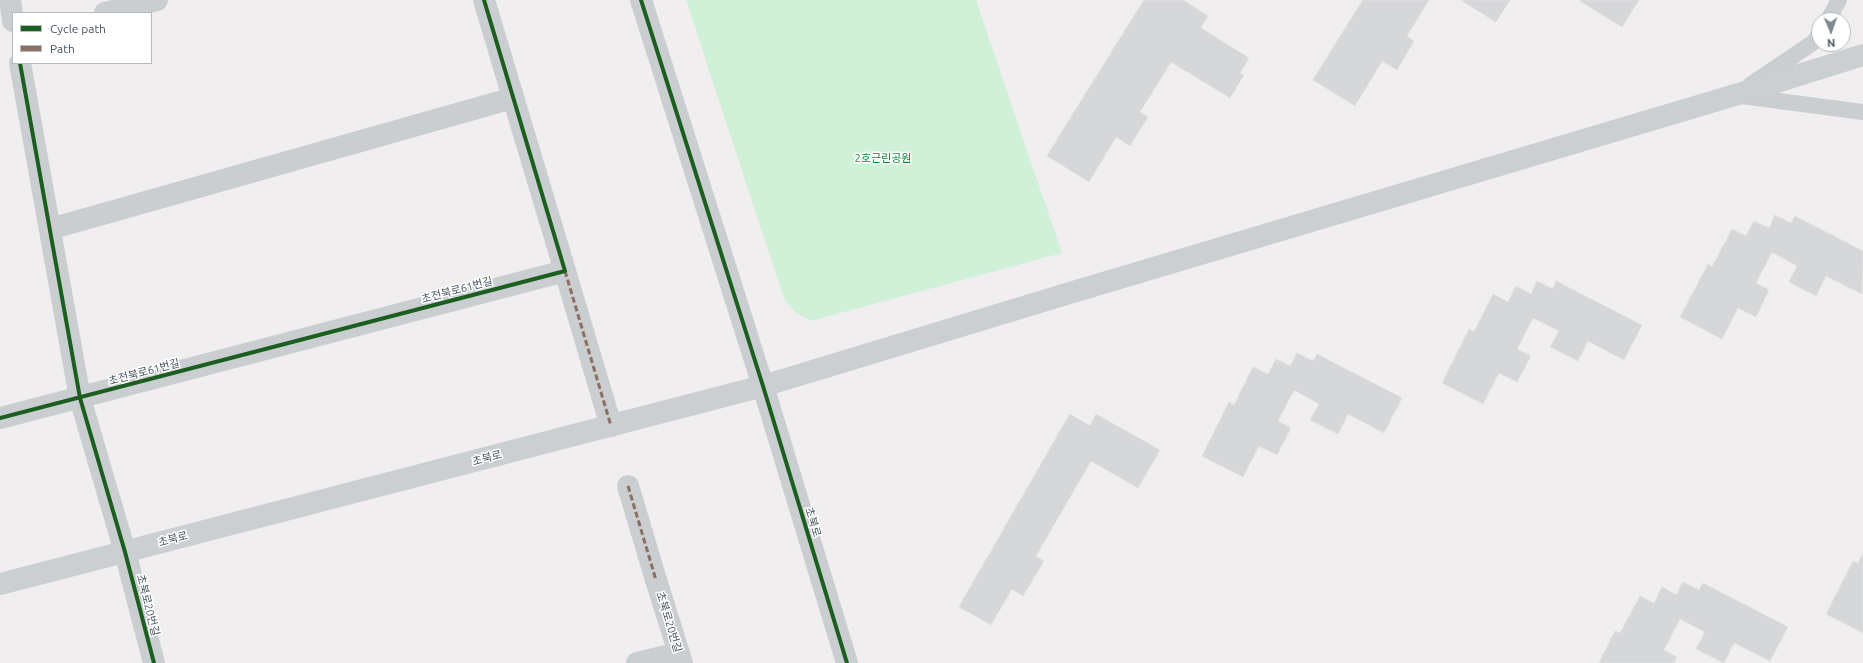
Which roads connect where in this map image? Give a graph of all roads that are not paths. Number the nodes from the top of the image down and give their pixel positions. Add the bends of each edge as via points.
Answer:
1 (10, 0) edge
2 (157, 0) edge
3 (484, 0) edge
4 (641, 0) edge
5 (1839, 0) edge
6 (109, 12) edge
7 (1832, 12) edge
8 (12, 13) edge
9 (1811, 44) edge
10 (1863, 55) edge
11 (20, 64) edge
12 (1735, 95) junction
13 (513, 98) junction
14 (1863, 112) edge
15 (50, 229) junction
16 (565, 271) junction
17 (763, 386) junction
18 (80, 398) junction
19 (0, 418) edge
20 (611, 426) junction
21 (628, 486) dead end
22 (125, 552) junction
23 (0, 584) edge
24 (680, 658) edge
25 (154, 663) edge
26 (637, 663) edge
27 (847, 663) edge

1 - 8 street
2 - 6 street
3 - 13 street
4 - 17 street
5 - 7 lane
9 - 12 lane
10 - 12 main road
11 - 15 street
12 - 14 lane
12 - 17 main road
13 - 15 street
13 - 16 street
15 - 18 street
16 - 18 street, 초전북로61번길
16 - 20 street
17 - 20 main road, 초북로
17 - 27 street, 초북로
18 - 19 street, 초전북로61번길
18 - 22 street
20 - 22 main road, 초북로
21 - 24 street, 초북로20번길
22 - 23 main road, 초북로
22 - 25 street, 초북로20번길
24 - 26 street

